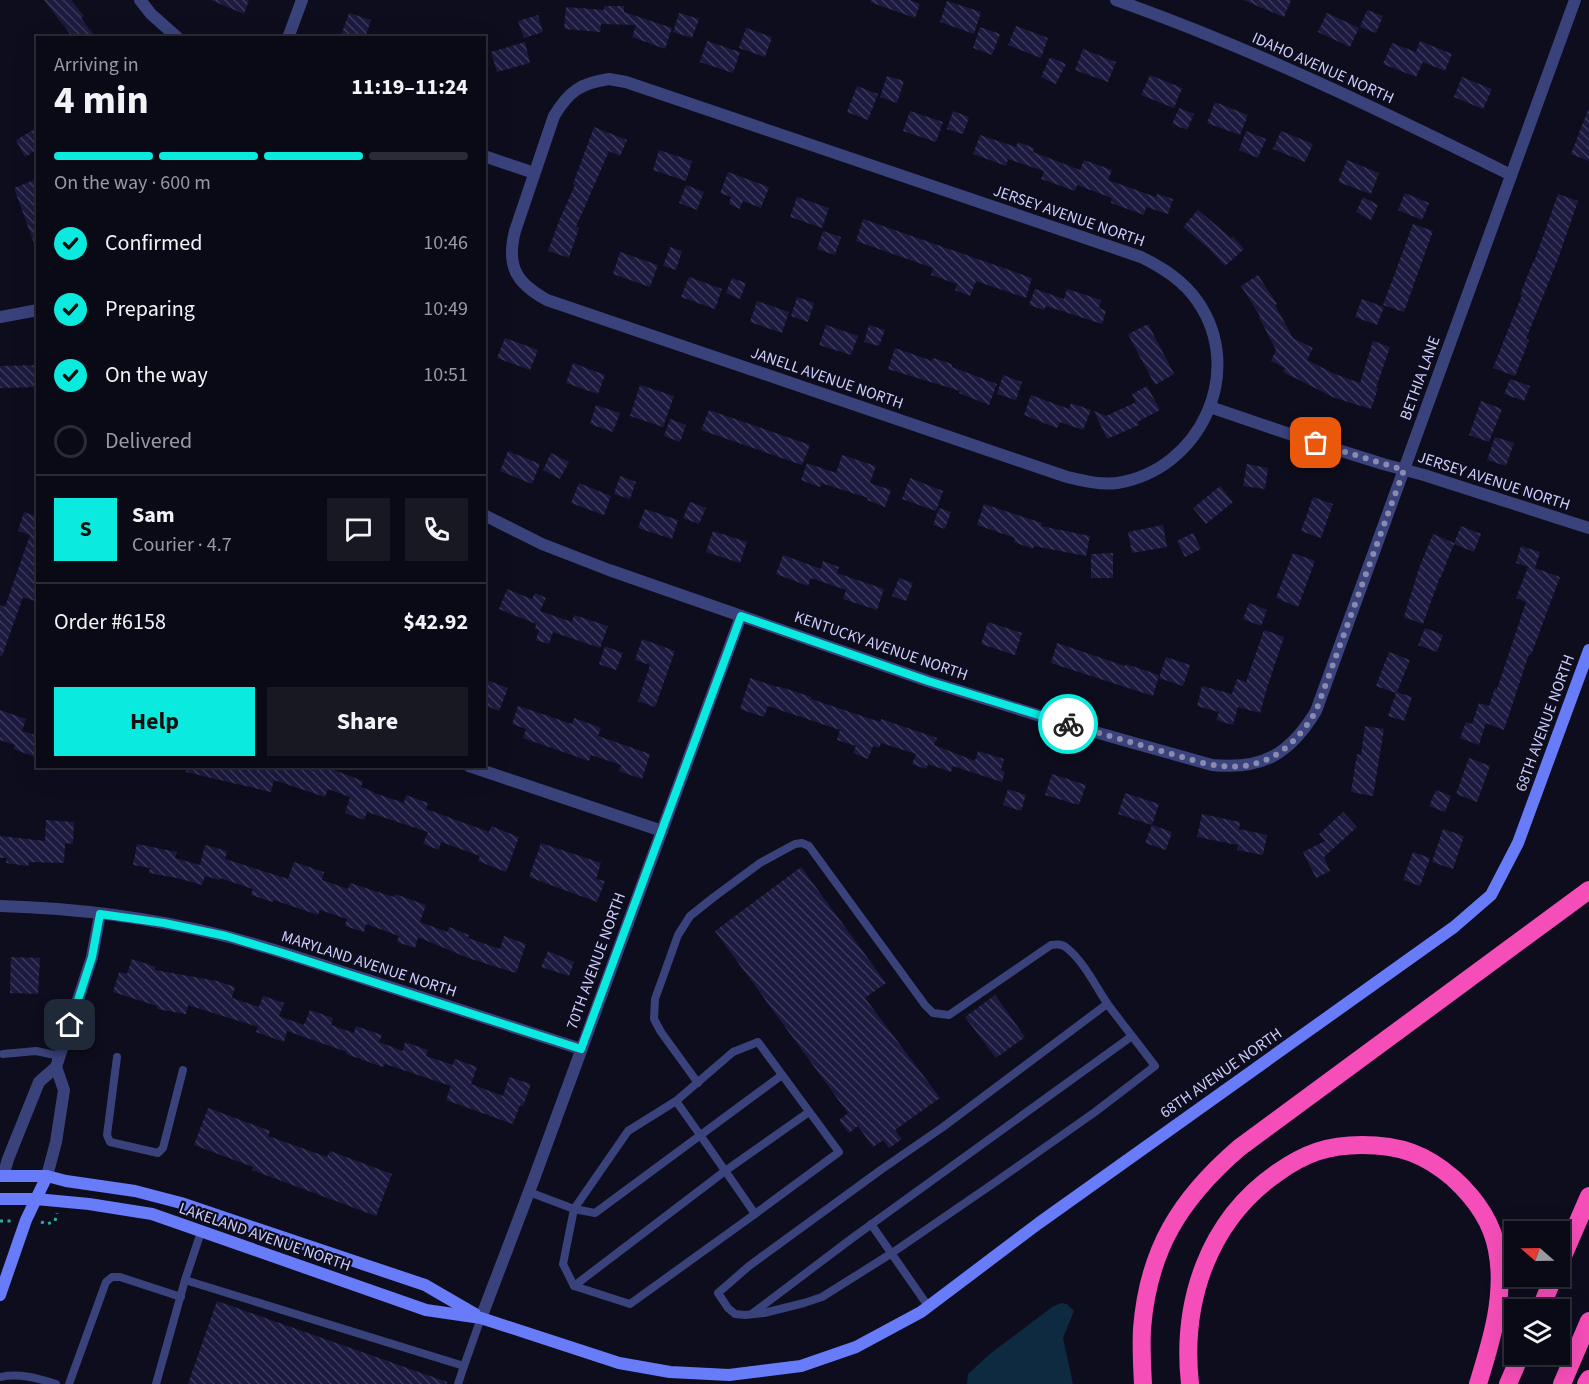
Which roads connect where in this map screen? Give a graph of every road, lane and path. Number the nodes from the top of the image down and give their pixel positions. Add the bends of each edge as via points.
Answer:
1 (140, 0) edge
2 (302, 0) edge
3 (1116, 0) edge
4 (1575, 0) edge
5 (176, 36) edge
6 (289, 36) edge
7 (486, 157) edge
8 (534, 173) junction
9 (1511, 175) junction
10 (36, 310) edge
11 (0, 315) edge
12 (1210, 407) junction
13 (1404, 470) junction
14 (486, 516) edge
15 (1589, 528) edge
16 (741, 616) junction
17 (1589, 650) edge
18 (1276, 755) joint
19 (476, 768) edge
20 (662, 831) junction
21 (1589, 890) edge
22 (0, 906) edge
23 (100, 914) junction
24 (1107, 1004) junction
25 (1132, 1036) junction
26 (581, 1049) junction
27 (3, 1054) dead end
28 (117, 1058) dead end
29 (58, 1061) junction
30 (183, 1070) dead end
31 (782, 1075) junction
32 (698, 1083) junction
33 (676, 1101) junction
34 (809, 1112) junction
35 (701, 1136) junction
36 (725, 1171) junction
37 (47, 1176) junction
38 (1, 1179) edge
39 (529, 1191) junction
40 (1589, 1196) edge
41 (0, 1199) edge
42 (36, 1200) junction
43 (574, 1209) junction
44 (755, 1214) junction
45 (871, 1224) junction
46 (201, 1232) junction
47 (1570, 1240) edge
48 (892, 1253) junction
49 (185, 1280) junction
50 (574, 1286) junction
51 (0, 1295) edge
52 (181, 1297) junction
53 (928, 1306) junction
54 (752, 1314) junction
55 (481, 1318) junction
56 (1589, 1321) edge
57 (1516, 1365) edge
58 (464, 1366) junction
59 (729, 1375) joint
60 (0, 1377) edge
61 (32, 1380) edge
62 (56, 1384) edge
63 (69, 1384) edge
64 (156, 1384) edge
65 (458, 1384) edge
66 (1143, 1384) edge
67 (1190, 1384) edge
68 (1478, 1384) edge
69 (1508, 1384) edge
70 (1562, 1384) edge

1 - 5 street
2 - 6 street
3 - 9 street, IDAHO AVENUE NORTH via 1283,66
4 - 9 street, BETHIA LANE
7 - 8 street
8 - 12 street, JANELL AVENUE NORTH via 511,248 520,280 547,300 1091,483 1116,483 1162,467 1182,451
8 - 12 street, JERSEY AVENUE NORTH via 563,101 591,81 609,79 1130,253 1163,268 1182,284 1210,324 1218,366
9 - 13 street, BETHIA LANE
10 - 11 street
12 - 13 street, JERSEY AVENUE NORTH
13 - 15 street, JERSEY AVENUE NORTH
13 - 18 street, BETHIA LANE via 1316,711 1293,743
14 - 16 street, KENTUCKY AVENUE NORTH via 542,544
16 - 18 street, KENTUCKY AVENUE NORTH via 928,681 1205,764 1234,767
16 - 20 street, 70TH AVENUE NORTH
17 - 53 street, 68TH AVENUE NORTH via 1518,843 1491,895 1454,927
19 - 20 street
20 - 26 street, 70TH AVENUE NORTH
21 - 66 highway via 1239,1148 1209,1176 1177,1217 1153,1270 1142,1331
22 - 23 street, MARYLAND AVENUE NORTH
23 - 26 street, MARYLAND AVENUE NORTH via 226,936
23 - 29 street via 92,957
24 - 25 lane
24 - 32 lane via 1068,948 1060,944 1051,945 949,1014 933,1013 808,846 795,844 760,863 714,897 690,916 678,935 655,999 654,1019
24 - 54 lane via 749,1266 718,1293 735,1314
25 - 45 lane
25 - 48 lane via 1155,1066
26 - 39 street, 70TH AVENUE NORTH
27 - 29 lane via 36,1051
28 - 30 lane via 107,1135 110,1142 158,1153 163,1148
29 - 37 street via 64,1090
29 - 38 street via 39,1082
31 - 32 lane via 758,1042 733,1052
31 - 34 lane
31 - 35 lane
32 - 33 lane
33 - 35 lane
33 - 43 lane via 628,1131
34 - 36 lane
34 - 44 lane via 839,1152
35 - 36 lane
35 - 43 lane via 596,1213
36 - 44 lane
36 - 50 lane
37 - 38 street, LAKELAND AVENUE NORTH
37 - 42 street
37 - 55 street, LAKELAND AVENUE NORTH via 181,1203 425,1285
39 - 43 lane
39 - 55 street, 70TH AVENUE NORTH
40 - 47 highway
41 - 42 street, LAKELAND AVENUE NORTH
42 - 46 street, LAKELAND AVENUE NORTH via 152,1214
42 - 51 street
43 - 50 lane via 563,1264
44 - 50 lane via 630,1304
45 - 48 lane
45 - 54 lane
46 - 49 lane
46 - 55 street, LAKELAND AVENUE NORTH via 426,1310
48 - 53 lane
48 - 54 lane via 822,1297
49 - 52 lane
49 - 58 lane
52 - 63 lane via 112,1277 106,1282
52 - 64 lane
53 - 59 street, 68TH AVENUE NORTH via 856,1347 801,1366
55 - 58 lane
55 - 59 street, LAKELAND AVENUE NORTH via 619,1363 670,1372
56 - 70 highway
57 - 69 highway
58 - 65 lane
60 - 61 lane via 11,1375
61 - 62 lane
67 - 68 highway via 1187,1348 1194,1300 1207,1257 1235,1210 1294,1161 1334,1146 1373,1145 1410,1151 1438,1166 1465,1189 1486,1219 1497,1250 1499,1286 1497,1311

